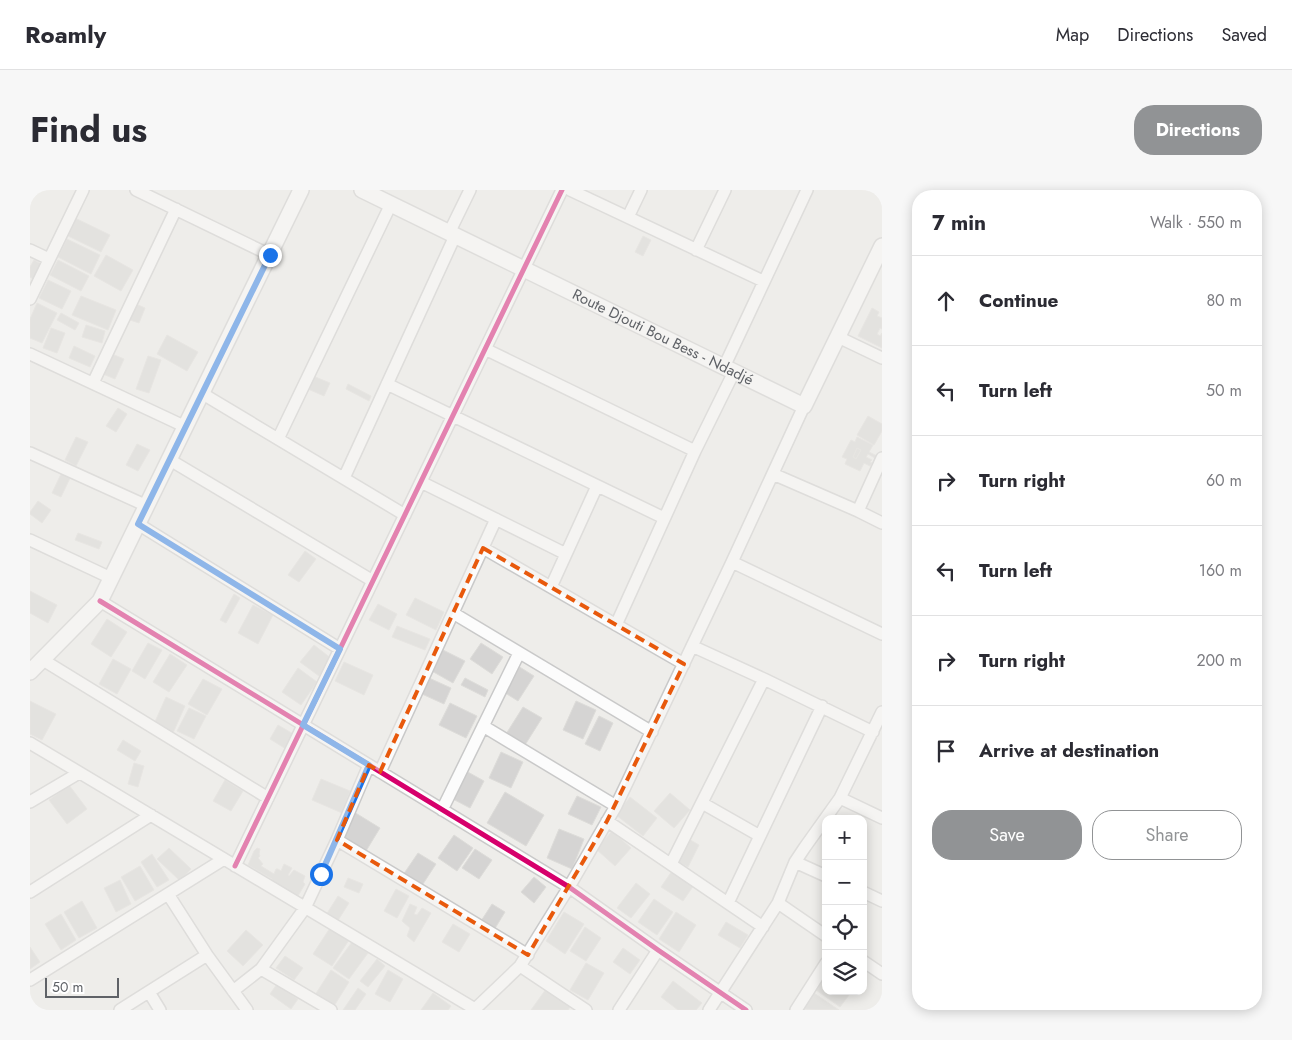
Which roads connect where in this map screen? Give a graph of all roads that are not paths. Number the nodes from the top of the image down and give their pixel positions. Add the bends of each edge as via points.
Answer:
1 (83, 190) edge
2 (301, 190) edge
3 (362, 190) edge
4 (470, 190) edge
5 (562, 190) edge
6 (570, 190) edge
7 (641, 190) edge
8 (725, 190) edge
9 (806, 190) edge
10 (140, 191) edge
11 (391, 204) junction
12 (176, 209) junction
13 (628, 217) junction
14 (452, 234) junction
15 (882, 246) edge
16 (30, 250) edge
17 (696, 250) junction
18 (270, 255) junction
19 (49, 259) junction
20 (524, 269) junction
21 (763, 281) junction
22 (30, 299) edge
23 (838, 337) junction
24 (485, 349) junction
25 (30, 354) edge
26 (882, 358) edge
27 (729, 370) junction
28 (93, 383) junction
29 (388, 384) junction
30 (203, 394) junction
31 (804, 406) junction
32 (453, 416) junction
33 (186, 427) junction
34 (278, 439) junction
35 (695, 451) junction
36 (30, 453) edge
37 (882, 458) edge
38 (170, 460) junction
39 (774, 474) junction
40 (344, 478) junction
41 (421, 482) junction
42 (597, 486) junction
43 (147, 506) junction
44 (858, 511) junction
45 (405, 515) junction
46 (664, 518) junction
47 (496, 519) junction
48 (882, 523) edge
49 (138, 524) junction
50 (30, 540) edge
51 (483, 548) junction
52 (566, 554) junction
53 (732, 562) junction
54 (111, 578) junction
55 (373, 581) junction
56 (551, 587) junction
57 (100, 601) junction
58 (453, 613) junction
59 (616, 625) junction
60 (882, 634) edge
61 (692, 646) junction
62 (340, 649) junction
63 (519, 653) junction
64 (43, 660) junction
65 (684, 664) junction
66 (30, 672) edge
67 (764, 679) junction
68 (822, 706) junction
69 (882, 712) edge
70 (303, 725) junction
71 (483, 726) junction
72 (652, 732) junction
73 (873, 732) junction
74 (30, 744) edge
75 (369, 765) junction
76 (380, 772) junction
77 (79, 773) junction
78 (268, 798) junction
79 (840, 798) junction
80 (30, 802) edge
81 (702, 803) junction
82 (616, 806) junction
83 (442, 810) junction
84 (151, 815) junction
85 (882, 818) edge
86 (607, 821) junction
87 (760, 836) junction
88 (337, 840) junction
89 (224, 859) junction
90 (795, 862) junction
91 (671, 864) junction
92 (235, 866) junction
93 (822, 874) edge
94 (569, 887) junction
95 (30, 892) edge
96 (168, 894) junction
97 (867, 894) edge
98 (882, 901) edge
99 (728, 903) junction
100 (778, 903) junction
101 (305, 908) junction
102 (763, 927) junction
103 (822, 933) edge
104 (658, 950) junction
105 (207, 955) junction
106 (528, 955) junction
107 (867, 964) edge
108 (520, 966) junction
109 (261, 969) junction
110 (822, 969) edge
111 (882, 974) edge
112 (30, 980) edge
113 (233, 991) junction
114 (148, 992) junction
115 (720, 992) junction
116 (474, 1009) edge
117 (583, 1009) edge
118 (120, 1010) edge
119 (160, 1010) edge
120 (246, 1010) edge
121 (331, 1010) edge
122 (619, 1010) edge
123 (709, 1010) edge
124 (746, 1010) edge
125 (796, 1010) edge

1 - 19 street
2 - 18 main road
3 - 11 main road, Route Djouti Bou Bess - Ndadjé
4 - 14 street
5 - 20 street
6 - 13 street
7 - 13 street
8 - 17 street
9 - 21 street
10 - 12 street
11 - 14 main road, Route Djouti Bou Bess - Ndadjé
11 - 34 street
12 - 18 street
12 - 28 street
13 - 17 street
14 - 20 main road, Route Djouti Bou Bess - Ndadjé
14 - 29 street
15 - 23 main road
16 - 19 street
17 - 21 street
18 - 30 main road
19 - 22 street
20 - 24 street
20 - 27 main road, Route Djouti Bou Bess - Ndadjé
21 - 27 street
23 - 26 street
23 - 31 main road
24 - 32 street
24 - 35 street
25 - 28 street
27 - 31 main road, Route Djouti Bou Bess - Ndadjé
27 - 35 street
28 - 33 street
29 - 32 street
29 - 40 street
30 - 33 main road
30 - 34 street
31 - 39 street
32 - 41 street
32 - 42 street
33 - 38 main road
34 - 40 street
35 - 46 street
36 - 43 street
37 - 44 street
38 - 43 main road
38 - 55 street
39 - 44 street
39 - 53 street
40 - 45 street
41 - 45 street
41 - 47 street
42 - 46 street
42 - 52 street
43 - 49 main road
44 - 48 street
45 - 55 street
46 - 59 street
47 - 51 street
47 - 52 street
49 - 54 main road
49 - 62 street
50 - 54 street
51 - 56 street
51 - 58 street
52 - 56 street
53 - 60 street
53 - 61 street
54 - 57 main road
55 - 62 street
56 - 59 street
57 - 64 main road
57 - 70 street
58 - 63 street
58 - 76 street
59 - 65 street
61 - 65 street
61 - 67 street
62 - 70 street
63 - 71 street
63 - 72 street
64 - 66 main road
64 - 78 street
65 - 72 street
67 - 68 street
67 - 81 street
68 - 73 street
68 - 87 street
69 - 73 street
70 - 75 street
70 - 78 street
71 - 82 street
71 - 83 street
72 - 82 street
73 - 79 street
74 - 77 street
75 - 76 street
75 - 88 street
76 - 83 street
77 - 80 street
77 - 84 street
78 - 92 street
79 - 85 street
79 - 90 street
81 - 87 street
81 - 91 street
82 - 86 street
83 - 94 street
84 - 89 street
84 - 95 street
86 - 91 street
86 - 94 street
87 - 99 street
88 - 101 street
88 - 106 street
89 - 92 street
89 - 96 street
90 - 93 street
90 - 100 street
91 - 99 street
92 - 101 street
94 - 104 street
94 - 106 street
96 - 105 street
96 - 112 street
97 - 98 street
99 - 102 street
100 - 102 street
100 - 103 street
101 - 109 street
101 - 116 street
102 - 115 street
104 - 115 street
104 - 122 street
105 - 113 street
105 - 114 street
106 - 108 street
107 - 111 street
108 - 116 street
108 - 117 street
109 - 113 street
109 - 121 street
110 - 125 street
113 - 120 street
114 - 118 street
114 - 119 street
115 - 123 street
115 - 124 street

